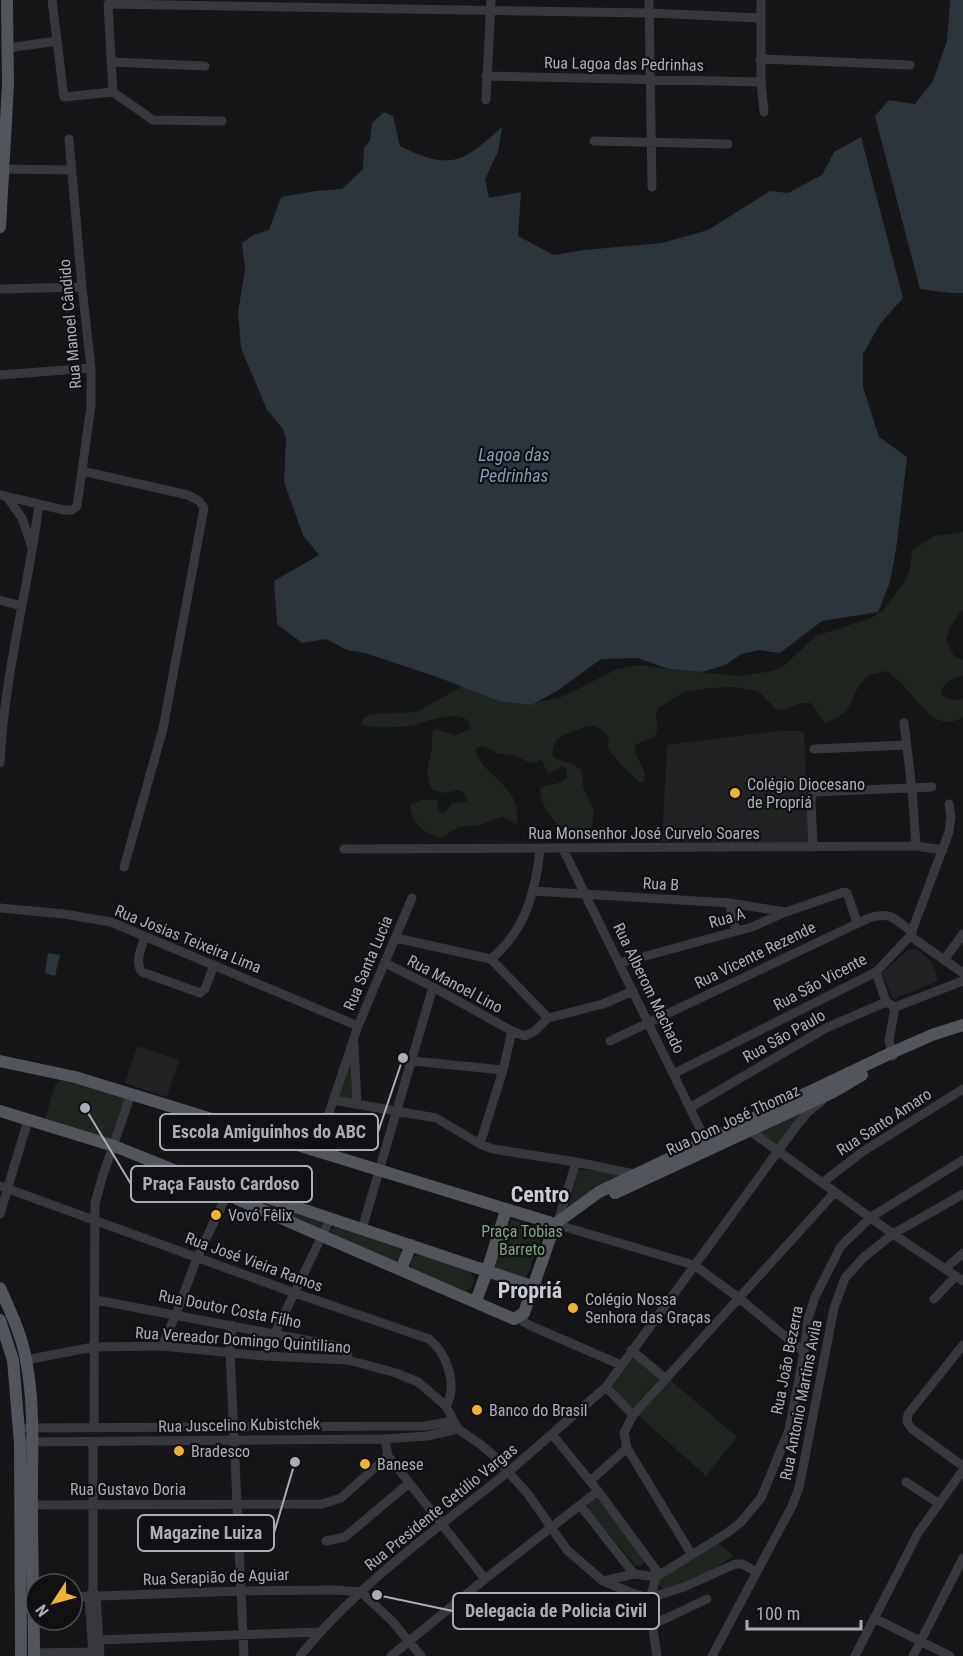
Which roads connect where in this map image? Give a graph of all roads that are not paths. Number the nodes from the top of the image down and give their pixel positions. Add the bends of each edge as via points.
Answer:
1 (7, 0) edge
2 (52, 0) edge
3 (491, 0) edge
4 (650, 0) edge
5 (761, 0) edge
6 (340, 4) edge
7 (490, 11) junction
8 (649, 13) junction
9 (761, 18) junction
10 (57, 41) junction
11 (8, 48) junction
12 (760, 58) junction
13 (111, 62) junction
14 (910, 65) dead end
15 (206, 66) dead end
16 (486, 76) junction
17 (650, 79) junction
18 (761, 82) junction
19 (113, 92) junction
20 (486, 100) dead end
21 (3, 112) edge
22 (764, 112) dead end
23 (222, 121) dead end
24 (69, 139) dead end
25 (594, 141) dead end
26 (651, 144) junction
27 (728, 144) dead end
28 (4, 169) junction
29 (71, 170) junction
30 (652, 187) dead end
31 (0, 227) edge
32 (82, 288) junction
33 (0, 289) edge
34 (92, 368) junction
35 (0, 375) edge
36 (82, 471) junction
37 (3, 496) edge
38 (39, 504) junction
39 (33, 553) junction
40 (0, 600) edge
41 (21, 606) junction
42 (1, 723) edge
43 (904, 723) dead end
44 (906, 744) junction
45 (814, 749) dead end
46 (0, 763) edge
47 (932, 787) dead end
48 (912, 789) junction
49 (949, 804) dead end
50 (916, 846) junction
51 (813, 847) junction
52 (344, 849) dead end
53 (540, 849) junction
54 (563, 849) junction
55 (943, 850) junction
56 (124, 867) dead end
57 (534, 891) junction
58 (587, 895) junction
59 (412, 898) dead end
60 (729, 903) junction
61 (0, 908) edge
62 (786, 912) junction
63 (858, 922) junction
64 (736, 931) junction
65 (911, 934) junction
66 (963, 934) edge
67 (144, 936) junction
68 (396, 938) junction
69 (491, 959) junction
70 (944, 960) junction
71 (385, 963) junction
72 (620, 963) junction
73 (214, 965) junction
74 (876, 972) junction
75 (963, 973) edge
76 (963, 981) edge
77 (433, 987) junction
78 (633, 992) junction
79 (886, 1002) junction
80 (895, 1007) junction
81 (548, 1018) junction
82 (649, 1022) junction
83 (963, 1025) edge
84 (358, 1026) junction
85 (512, 1031) junction
86 (354, 1040) junction
87 (610, 1041) dead end
88 (892, 1054) junction
89 (0, 1061) edge
90 (413, 1061) junction
91 (503, 1070) junction
92 (675, 1073) junction
93 (963, 1089) edge
94 (833, 1092) junction
95 (131, 1094) junction
96 (333, 1100) junction
97 (799, 1102) junction
98 (357, 1104) junction
99 (691, 1107) junction
100 (398, 1110) junction
101 (0, 1111) edge
102 (28, 1120) junction
103 (745, 1127) junction
104 (706, 1140) junction
105 (480, 1144) junction
106 (114, 1146) junction
107 (778, 1151) junction
108 (316, 1152) junction
109 (963, 1161) edge
110 (576, 1162) junction
111 (380, 1171) junction
112 (641, 1176) junction
113 (822, 1183) junction
114 (4, 1188) edge
115 (229, 1190) junction
116 (835, 1192) junction
117 (963, 1194) edge
118 (506, 1210) junction
119 (0, 1214) edge
120 (871, 1217) junction
121 (330, 1219) junction
122 (96, 1220) junction
123 (557, 1223) junction
124 (362, 1229) junction
125 (893, 1234) junction
126 (322, 1235) junction
127 (411, 1245) junction
128 (963, 1253) edge
129 (197, 1257) junction
130 (694, 1265) junction
131 (401, 1269) junction
132 (945, 1269) junction
133 (487, 1271) junction
134 (959, 1279) edge
135 (534, 1287) junction
136 (0, 1288) edge
137 (295, 1293) junction
138 (739, 1298) junction
139 (934, 1299) dead end
140 (96, 1300) junction
141 (476, 1301) junction
142 (176, 1314) junction
143 (518, 1318) junction
144 (0, 1320) edge
145 (232, 1325) junction
146 (275, 1332) junction
147 (963, 1345) edge
148 (162, 1346) junction
149 (93, 1347) junction
150 (631, 1350) junction
151 (230, 1352) junction
152 (804, 1352) junction
153 (264, 1356) junction
154 (26, 1360) junction
155 (348, 1360) junction
156 (621, 1365) junction
157 (665, 1378) junction
158 (606, 1387) junction
159 (446, 1406) junction
160 (633, 1415) junction
161 (455, 1425) junction
162 (17, 1426) junction
163 (234, 1426) junction
164 (76, 1427) junction
165 (94, 1427) junction
166 (31, 1429) junction
167 (426, 1431) junction
168 (552, 1434) junction
169 (385, 1439) junction
170 (235, 1440) junction
171 (26, 1442) junction
172 (93, 1442) junction
173 (78, 1443) junction
174 (627, 1448) junction
175 (387, 1456) junction
176 (963, 1468) edge
177 (509, 1472) junction
178 (590, 1481) junction
179 (906, 1482) dead end
180 (409, 1483) junction
181 (598, 1491) junction
182 (93, 1503) junction
183 (236, 1503) junction
184 (938, 1503) junction
185 (25, 1505) junction
186 (580, 1505) junction
187 (442, 1524) junction
188 (550, 1528) junction
189 (326, 1541) dead end
190 (692, 1555) junction
191 (963, 1558) edge
192 (32, 1572) edge
193 (757, 1572) junction
194 (634, 1574) junction
195 (657, 1576) junction
196 (485, 1579) junction
197 (603, 1581) junction
198 (240, 1591) junction
199 (361, 1592) junction
200 (93, 1594) junction
201 (84, 1595) edge
202 (20, 1597) junction
203 (24, 1597) edge
204 (649, 1598) junction
205 (707, 1599) dead end
206 (874, 1618) junction
207 (652, 1625) junction
208 (34, 1632) edge
209 (319, 1632) junction
210 (242, 1634) junction
211 (20, 1637) junction
212 (34, 1637) junction
213 (99, 1640) junction
214 (410, 1640) junction
215 (921, 1641) junction
216 (34, 1654) edge
217 (95, 1655) edge
218 (21, 1656) edge
219 (244, 1656) edge
220 (300, 1656) edge
221 (391, 1656) edge
222 (421, 1656) edge
223 (657, 1656) edge
224 (712, 1656) edge
225 (855, 1656) edge
226 (913, 1656) edge
227 (950, 1656) edge

1 - 11 main road
2 - 10 street
3 - 7 street
4 - 8 street
5 - 9 street
6 - 7 street
6 - 13 street via 108,4
7 - 8 street
7 - 16 street
8 - 9 street
8 - 17 street
9 - 12 street
10 - 11 street
10 - 19 street via 64,97
11 - 21 main road
12 - 14 street
12 - 18 street
13 - 15 street
13 - 19 street
16 - 17 street, Rua Lagoa das Pedrinhas
16 - 20 street
17 - 18 street, Rua Lagoa das Pedrinhas
17 - 26 street
18 - 22 street
19 - 23 street via 153,120
21 - 28 main road
24 - 29 street, Rua Manoel Cândido
25 - 26 street
26 - 27 street
26 - 30 street
28 - 29 street
28 - 31 main road
29 - 32 street, Rua Manoel Cândido
32 - 33 street
32 - 34 street, Rua Manoel Cândido
34 - 35 street
34 - 36 street, Rua Manoel Cândido via 92,406
36 - 38 street, Rua Manoel Cândido via 77,506 69,510
36 - 56 street via 188,495 204,508 163,729
37 - 38 street
37 - 39 street via 22,518
38 - 39 street
39 - 41 street
40 - 41 street
41 - 42 street
42 - 46 street
43 - 44 street
44 - 45 street
44 - 48 street
47 - 48 street
48 - 50 street
48 - 51 street via 813,793
49 - 55 street, Rua São Vicente via 949,832
50 - 51 street, Rua Monsenhor José Curvelo Soares
50 - 55 street, Rua Monsenhor José Curvelo Soares
51 - 54 street, Rua Monsenhor José Curvelo Soares
52 - 53 street, Rua Monsenhor José Curvelo Soares
53 - 54 street, Rua Monsenhor José Curvelo Soares
53 - 57 street
54 - 58 street, Rua Alberom Machado
55 - 65 street, Rua São Vicente
57 - 58 street, Rua B
57 - 69 street via 516,932
58 - 60 street, Rua B
58 - 72 street, Rua Alberom Machado
59 - 68 street, Rua Santa Lucia
60 - 62 street, Rua B
60 - 64 street
61 - 67 street, Rua Josias Teixeira Lima via 111,922
62 - 63 street, Rua A via 847,892
62 - 64 street, Rua A
63 - 65 street, Rua Vicente Rezende via 886,914
63 - 82 street, Rua Vicente Rezende
64 - 72 street, Rua A
65 - 70 street
65 - 74 street, Rua São Vicente
66 - 70 street
67 - 73 street, Rua Josias Teixeira Lima
67 - 73 street via 140,970 197,993 202,992
68 - 69 street
68 - 71 street, Rua Santa Lucia
69 - 81 street
70 - 75 street
71 - 77 street, Rua Manoel Lino
71 - 84 street, Rua Santa Lucia
72 - 78 street, Rua Alberom Machado
73 - 84 street, Rua Josias Teixeira Lima
74 - 79 street
74 - 92 street, Rua São Vicente
76 - 80 street
77 - 85 street, Rua Manoel Lino
77 - 90 street
78 - 81 street
78 - 82 street, Rua Alberom Machado
79 - 80 street
79 - 99 street, Rua São Paulo via 826,1028
80 - 88 street via 890,1030
81 - 85 street via 528,1036
82 - 87 street, Rua Vicente Rezende
82 - 92 street, Rua Alberom Machado
83 - 88 main road
84 - 86 street, Rua Santa Lucia
85 - 91 street
86 - 96 street, Rua Santa Lucia
86 - 98 street
88 - 94 main road, Rua Dom José Thomaz
88 - 97 main road
89 - 95 main road
90 - 91 street
90 - 100 street
91 - 105 street
92 - 99 street, Rua Alberom Machado
93 - 113 street, Rua Santo Amaro via 862,1152
94 - 97 main road, Rua Dom José Thomaz
94 - 107 street, Rua Presidente Getúlio Vargas via 808,1112
95 - 106 street
95 - 108 main road
96 - 98 street
96 - 108 street, Rua Santa Lucia
97 - 103 main road
98 - 100 street
99 - 104 street, Rua Alberom Machado
100 - 105 street via 436,1118
100 - 111 street
101 - 102 main road
102 - 106 main road
102 - 114 street
103 - 104 main road, Rua Dom José Thomaz
103 - 107 street
103 - 112 main road, Rua Dom José Thomaz
104 - 112 main road, Rua Dom José Thomaz
105 - 110 street via 506,1152
106 - 115 main road
106 - 122 street via 97,1192
107 - 113 street
107 - 130 street, Rua Presidente Getúlio Vargas
108 - 111 main road
109 - 120 street, Rua João Bezerra
110 - 112 street
110 - 123 street
111 - 118 main road
111 - 124 street
112 - 123 main road via 592,1197
113 - 116 street
114 - 119 street
114 - 122 street, Rua José Vieira Ramos
115 - 121 main road via 242,1189
115 - 126 main road via 237,1199
115 - 129 street
116 - 120 street
116 - 138 street
117 - 125 street, Rua Antonio Martins Avila
118 - 123 main road
118 - 133 main road
120 - 125 street
120 - 152 street, Rua João Bezerra via 841,1246 825,1274 808,1319
121 - 124 main road
121 - 126 street
122 - 129 street, Rua José Vieira Ramos
122 - 140 street
123 - 130 street
123 - 135 main road
124 - 127 main road
125 - 132 street
125 - 193 street, Rua Antonio Martins Avila via 852,1269 840,1289 799,1488
126 - 131 main road
126 - 137 street
127 - 131 main road
127 - 133 main road
128 - 132 street
129 - 137 street, Rua José Vieira Ramos
129 - 142 street
130 - 138 street
130 - 150 street, Rua Presidente Getúlio Vargas
131 - 141 main road
132 - 134 street
133 - 135 main road
133 - 141 main road
134 - 139 street
135 - 143 main road via 525,1313
136 - 154 main road
137 - 146 street
137 - 159 street, Rua José Vieira Ramos via 432,1341 452,1382
138 - 152 street
138 - 157 street
140 - 142 street, Rua Doutor Costa Filho
140 - 149 street
141 - 143 main road via 510,1318
142 - 145 street, Rua Doutor Costa Filho
142 - 148 street
143 - 156 street
144 - 162 main road via 13,1360
145 - 146 street, Rua Doutor Costa Filho
145 - 151 street
146 - 153 street
146 - 155 street, Rua Doutor Costa Filho via 342,1347
147 - 176 street via 908,1414 907,1422 912,1430
148 - 149 street, Rua Vereador Domingo Quintiliano
148 - 151 street, Rua Vereador Domingo Quintiliano
149 - 154 street, Rua Vereador Domingo Quintiliano
149 - 165 street
150 - 156 street, Rua Presidente Getúlio Vargas
150 - 157 street
151 - 153 street, Rua Vereador Domingo Quintiliano
151 - 163 street
152 - 190 street, Rua João Bezerra via 789,1430 761,1498 740,1523
153 - 155 street, Rua Vereador Domingo Quintiliano
154 - 166 main road
155 - 159 street, Rua Vereador Domingo Quintiliano via 412,1378
156 - 158 street, Rua Presidente Getúlio Vargas
157 - 160 street
158 - 160 street
158 - 168 street, Rua Presidente Getúlio Vargas
159 - 161 street
160 - 174 street via 624,1433
161 - 167 street, Rua Juscelino Kubistchek
161 - 177 street via 468,1436 466,1439
162 - 166 street, Rua Juscelino Kubistchek
162 - 171 main road
163 - 165 street, Rua Juscelino Kubistchek
163 - 167 street, Rua Juscelino Kubistchek
163 - 170 street
164 - 165 street, Rua Juscelino Kubistchek
164 - 166 street, Rua Juscelino Kubistchek
164 - 173 street
166 - 171 main road
167 - 169 street, Rua Juscelino Kubistchek
168 - 177 street, Rua Presidente Getúlio Vargas
168 - 178 street
169 - 170 street, Rua Juscelino Kubistchek
169 - 175 street
170 - 172 street, Rua Juscelino Kubistchek
170 - 183 street
171 - 173 street, Rua Juscelino Kubistchek
171 - 185 main road
172 - 173 street, Rua Juscelino Kubistchek
172 - 182 street
174 - 178 street
174 - 190 street
175 - 180 street
175 - 183 street, Rua Gustavo Doria via 351,1491 333,1501
176 - 184 street
177 - 187 street, Rua Presidente Getúlio Vargas
177 - 188 street
178 - 181 street
179 - 184 street
180 - 187 street
180 - 189 street via 345,1537
181 - 186 street
181 - 195 street
182 - 183 street, Rua Gustavo Doria
182 - 185 street, Rua Gustavo Doria
182 - 200 street
183 - 198 street
184 - 206 street
185 - 192 main road
185 - 202 main road
186 - 188 street
186 - 194 street
187 - 196 street
187 - 199 street, Rua Presidente Getúlio Vargas
188 - 196 street
188 - 197 street via 576,1560
190 - 195 street, Rua João Bezerra
191 - 215 street
193 - 204 street via 735,1564
193 - 224 street, Rua Antonio Martins Avila
194 - 195 street
194 - 197 street
195 - 204 street
196 - 214 street
197 - 204 street
198 - 199 street, Rua Serapião de Aguiar
198 - 200 street, Rua Serapião de Aguiar
198 - 210 street
199 - 209 street, Rua Presidente Getúlio Vargas
199 - 214 street
200 - 201 street, Rua Serapião de Aguiar
200 - 213 street
200 - 217 street
202 - 203 street
202 - 211 main road
204 - 207 street
205 - 207 street
206 - 215 street
206 - 225 street
207 - 223 street
208 - 212 main road
209 - 210 street
209 - 220 street, Rua Presidente Getúlio Vargas
210 - 213 street
210 - 219 street
211 - 212 main road
211 - 218 main road
212 - 216 main road
213 - 217 street
214 - 221 street
214 - 222 street
215 - 226 street
215 - 227 street
216 - 217 street

